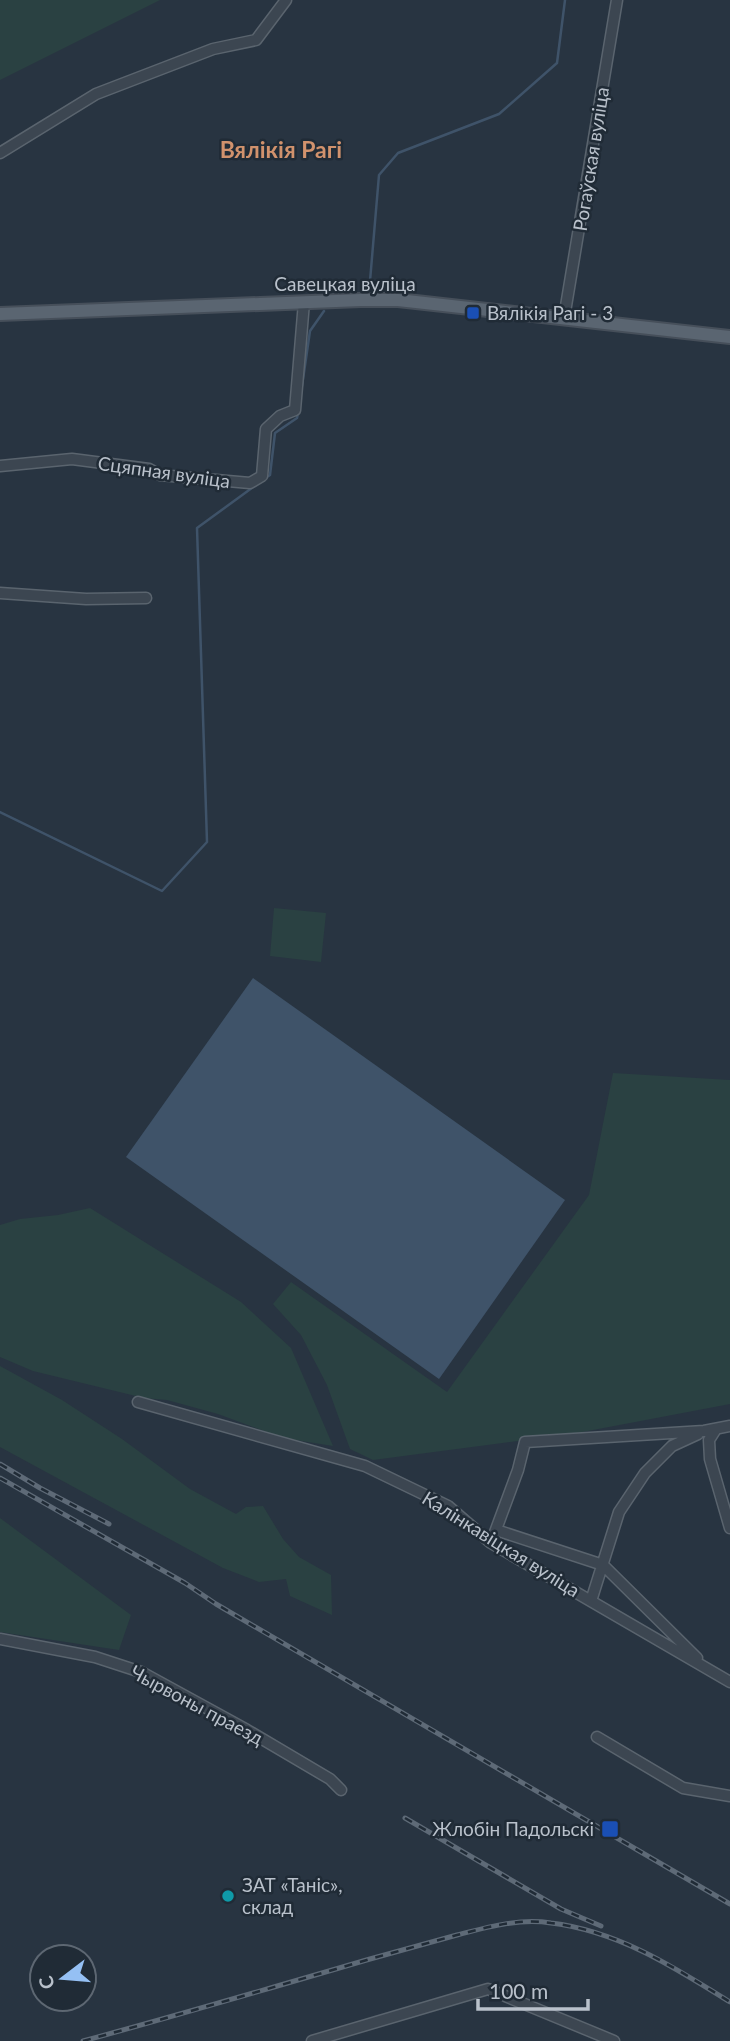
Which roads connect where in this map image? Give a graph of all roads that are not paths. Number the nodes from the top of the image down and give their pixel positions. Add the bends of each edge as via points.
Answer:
1 (286, 0) edge
2 (617, 0) edge
3 (0, 153) edge
4 (304, 302) junction
5 (0, 314) edge
6 (564, 318) junction
7 (730, 337) edge
8 (0, 466) edge
9 (0, 593) edge
10 (146, 598) dead end
11 (138, 1402) dead end
12 (730, 1426) edge
13 (716, 1429) junction
14 (704, 1431) junction
15 (730, 1528) edge
16 (496, 1530) junction
17 (491, 1543) junction
18 (603, 1565) junction
19 (591, 1601) junction
20 (0, 1639) edge
21 (709, 1670) junction
22 (730, 1682) edge
23 (597, 1737) dead end
24 (341, 1790) dead end
25 (730, 1796) edge
26 (312, 2041) edge
27 (614, 2041) edge

1 - 3 street via 256,40 213,49 96,94
2 - 6 street, Рогаўская вуліца
4 - 5 main road, Савецкая вуліца
4 - 6 main road, Савецкая вуліца via 398,300
4 - 8 street, Сцяпная вуліца via 295,410 266,429 262,476 250,483 160,475 149,469 72,459
6 - 7 main road, Савецкая вуліца
9 - 10 street
11 - 17 street, Калінкавіцкая вуліца via 365,1466 448,1506
12 - 13 street
13 - 14 street
13 - 15 street via 709,1440 710,1459
14 - 16 street via 525,1442
14 - 18 street via 672,1446 645,1473 620,1511
16 - 17 street
16 - 18 street
17 - 19 street, Калінкавіцкая вуліца
18 - 19 street
18 - 21 street
19 - 21 street, Калінкавіцкая вуліца
20 - 24 street, Чырвоны праезд via 95,1657 141,1672 247,1730
21 - 22 street, Калінкавіцкая вуліца
23 - 25 street via 683,1788
26 - 27 street via 488,1989

